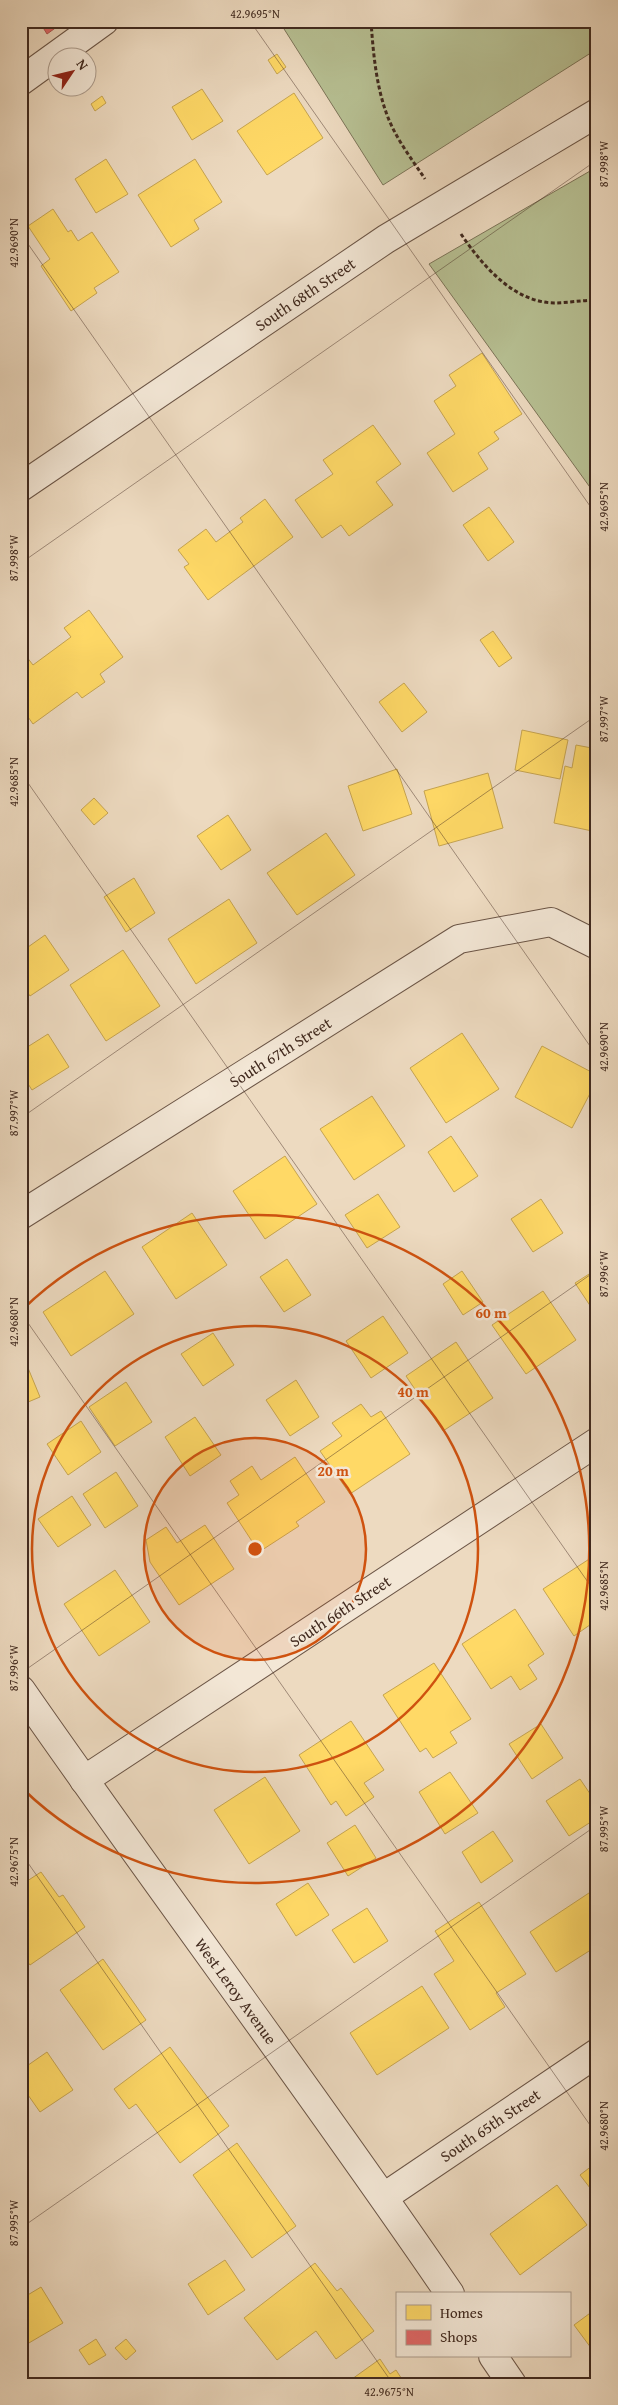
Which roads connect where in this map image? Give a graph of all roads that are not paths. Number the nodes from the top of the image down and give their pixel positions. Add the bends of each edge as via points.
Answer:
1 (104, 21) edge
2 (21, 81) edge
3 (597, 113) edge
4 (21, 486) edge
5 (597, 944) edge
6 (21, 1214) edge
7 (597, 1442) edge
8 (21, 1690) edge
9 (84, 1780) junction
10 (597, 2053) edge
11 (384, 2197) junction
12 (449, 2292) edge
13 (494, 2358) edge
14 (512, 2384) edge

1 - 2 street
3 - 4 street, South 68th Street via 386,239
5 - 6 street, South 67th Street via 551,922 459,939
7 - 9 street, South 66th Street
8 - 9 street, West Leroy Avenue
9 - 11 street, West Leroy Avenue
10 - 11 street, South 65th Street
11 - 12 street, West Leroy Avenue
13 - 14 street

